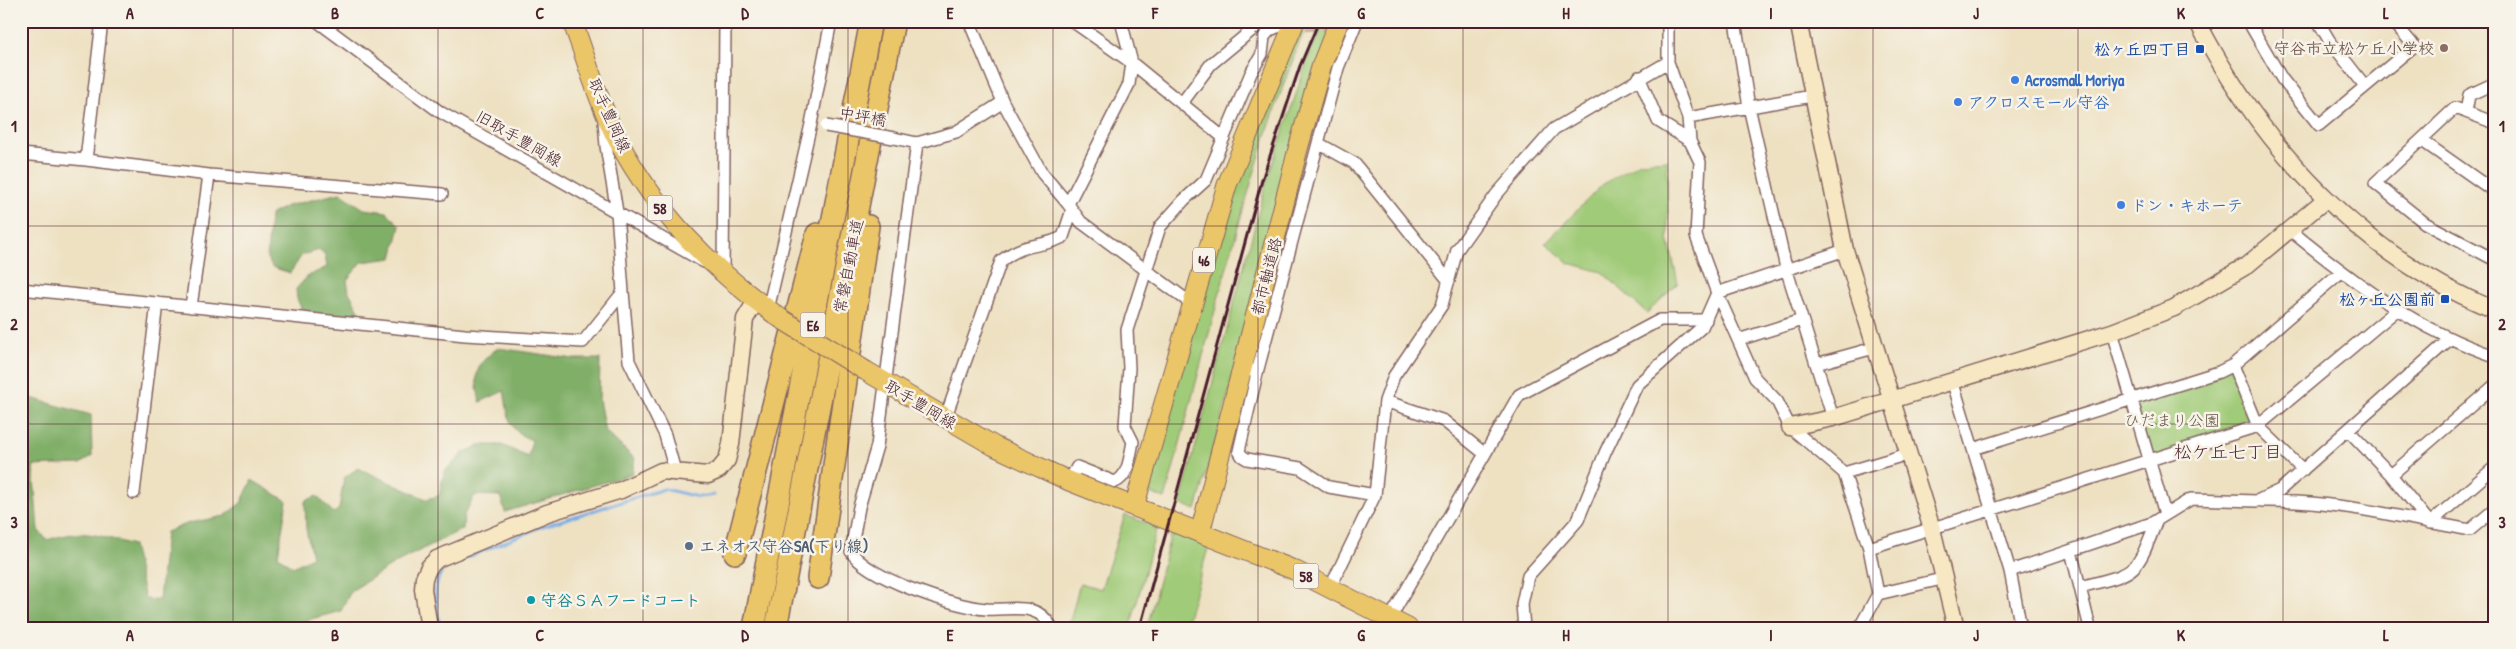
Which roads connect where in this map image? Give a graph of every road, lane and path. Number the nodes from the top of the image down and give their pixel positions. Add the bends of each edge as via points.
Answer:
1 (102, 21) edge
2 (317, 21) edge
3 (572, 21) edge
4 (725, 21) edge
5 (831, 21) edge
6 (871, 21) edge
7 (894, 21) edge
8 (969, 21) edge
9 (1072, 21) edge
10 (1121, 21) edge
11 (1263, 21) edge
12 (1668, 21) edge
13 (1735, 21) edge
14 (1798, 21) edge
15 (2197, 21) edge
16 (2248, 21) edge
17 (2318, 21) edge
18 (2393, 21) edge
19 (1354, 22) edge
20 (1287, 24) edge
21 (1668, 62) junction
22 (1132, 63) junction
23 (1639, 77) junction
24 (2495, 83) edge
25 (2365, 86) junction
26 (882, 91) junction
27 (1812, 96) junction
28 (1003, 102) junction
29 (1182, 103) junction
30 (1749, 107) junction
31 (2466, 112) junction
32 (606, 113) junction
33 (1688, 118) junction
34 (2495, 123) edge
35 (811, 124) junction
36 (1224, 138) junction
37 (2421, 140) junction
38 (1690, 141) junction
39 (918, 143) junction
40 (1318, 143) junction
41 (21, 154) edge
42 (86, 160) junction
43 (209, 175) junction
44 (2495, 192) edge
45 (442, 194) dead end
46 (2326, 198) junction
47 (1070, 207) junction
48 (617, 212) junction
49 (2290, 230) junction
50 (1845, 250) junction
51 (2495, 260) edge
52 (1786, 268) junction
53 (1146, 270) junction
54 (719, 271) junction
55 (2341, 272) junction
56 (1449, 281) junction
57 (21, 289) edge
58 (623, 292) junction
59 (1717, 293) junction
60 (157, 303) junction
61 (1192, 304) junction
62 (191, 306) junction
63 (767, 309) junction
64 (2398, 310) junction
65 (2495, 310) edge
66 (1706, 320) junction
67 (1802, 320) junction
68 (2112, 332) junction
69 (2450, 339) junction
70 (1738, 340) junction
71 (1874, 348) junction
72 (2495, 356) edge
73 (1816, 364) junction
74 (2232, 365) junction
75 (1250, 369) junction
76 (1952, 380) junction
77 (884, 382) junction
78 (2495, 384) edge
79 (2131, 399) junction
80 (1890, 400) junction
81 (1385, 401) junction
82 (1832, 418) junction
83 (945, 419) junction
84 (2258, 426) junction
85 (1790, 427) junction
86 (2348, 430) junction
87 (1973, 449) junction
88 (1485, 454) junction
89 (1908, 454) junction
90 (2150, 462) junction
91 (2495, 467) edge
92 (2303, 470) junction
93 (675, 471) junction
94 (1844, 473) junction
95 (2391, 475) junction
96 (1069, 481) junction
97 (134, 493) dead end
98 (1375, 495) junction
99 (2258, 501) junction
100 (1134, 507) junction
101 (2495, 508) edge
102 (1992, 511) junction
103 (2161, 517) junction
104 (2430, 523) junction
105 (1932, 529) junction
106 (1200, 533) junction
107 (1869, 548) junction
108 (2071, 551) junction
109 (735, 553) dead end
110 (2010, 572) junction
111 (818, 578) dead end
112 (1946, 578) junction
113 (1330, 588) junction
114 (2080, 588) junction
115 (1878, 594) junction
116 (1389, 620) junction
117 (429, 628) edge
118 (754, 628) edge
119 (776, 628) edge
120 (1052, 628) edge
121 (1408, 628) edge
122 (1524, 628) edge
123 (1863, 628) edge
124 (1956, 628) edge
125 (2021, 628) edge
126 (2090, 628) edge

1 - 42 street
2 - 48 street, 旧取手豊岡線 via 440,112
3 - 32 main road, 取手豊岡線 / 58
4 - 54 street
5 - 35 street
6 - 109 highway
6 - 118 highway, 常磐自動車道 / E6
7 - 26 highway, 常磐自動車道 / E6
8 - 28 street
9 - 22 street
10 - 22 street
11 - 29 street via 1211,64
12 - 21 street
13 - 30 street
14 - 27 street
15 - 46 street via 2214,54 2261,126
16 - 25 street via 2282,78 2319,125
17 - 25 street via 2328,40
18 - 25 street via 2414,46
19 - 40 street
19 - 75 main road, 都市軸道路 via 1322,64 1309,108
20 - 36 street via 1270,30 1264,38 1262,54
20 - 61 main road, 46 via 1227,185
21 - 23 street
21 - 33 street
22 - 29 street
22 - 47 street via 1129,84
23 - 38 street via 1658,121
23 - 56 street via 1554,128 1496,195 1457,250
24 - 31 street via 2469,95
26 - 111 highway via 867,236
26 - 119 highway, 常磐自動車道 / E6
27 - 30 street
27 - 50 street
28 - 39 street via 956,132
28 - 47 street via 1042,172
29 - 36 street
30 - 33 street
30 - 52 street
31 - 34 street
31 - 37 street via 2455,108
32 - 48 street via 606,146
32 - 54 main road, 取手豊岡線 / 58 via 617,138 660,209
33 - 38 street
35 - 39 street, 中坪橋, bridge
35 - 63 street
36 - 53 street via 1206,180 1160,227
37 - 44 street
37 - 51 street via 2375,183 2425,223
38 - 59 street via 1700,162 1696,236
39 - 77 street
40 - 56 street via 1354,163
40 - 75 street
41 - 42 street
42 - 43 street
43 - 45 street
43 - 62 street
46 - 49 street
46 - 65 street via 2349,220 2412,267 2449,289
47 - 53 street via 1081,222
47 - 83 street via 1063,237 1014,251 1001,261
48 - 54 street, 旧取手豊岡線
48 - 58 street
49 - 55 street
49 - 68 street via 2246,266 2214,286 2174,308
50 - 52 street
50 - 71 street
52 - 59 street
52 - 67 street
53 - 61 street
53 - 96 street via 1127,330 1129,368 1125,426 1133,442 1125,473 1115,482 1077,467
54 - 63 main road, 取手豊岡線 / 58
55 - 64 street
55 - 74 street
56 - 81 street via 1442,305 1394,376
57 - 60 street
58 - 62 street via 583,342 466,335
58 - 93 street via 629,361 665,435
59 - 66 street
59 - 70 street
60 - 62 street
60 - 97 street
61 - 100 main road, 46
63 - 77 main road, 取手豊岡線 / 58, bridge
63 - 93 street via 745,318 732,444 727,460 719,470 708,475
64 - 69 street
64 - 84 street
66 - 88 street via 1660,320 1519,395
66 - 122 street via 1637,385 1578,520 1528,576 1522,604
67 - 70 street
67 - 73 street
68 - 76 street
68 - 79 street
69 - 72 street
69 - 86 street
70 - 85 street via 1755,378 1777,401
71 - 73 street
71 - 80 street
73 - 82 street
74 - 79 street
74 - 84 street
75 - 98 street via 1240,450 1242,456 1300,468 1329,487
75 - 106 main road, 都市軸道路
76 - 80 street
76 - 87 street
77 - 83 main road, 取手豊岡線 / 58
77 - 120 street via 877,446 851,542 855,558 894,583 987,610 1010,607 1038,612
78 - 95 street
79 - 87 street
79 - 90 street
80 - 82 street
80 - 89 street
81 - 88 street via 1444,421
81 - 98 street
82 - 85 street
83 - 96 main road, 取手豊岡線 / 58
84 - 90 street
84 - 92 street
85 - 94 street
86 - 92 street
86 - 95 street
87 - 102 street
88 - 116 street
89 - 94 street
89 - 105 street
90 - 102 street
90 - 103 street
91 - 104 street
92 - 99 street via 2280,490
93 - 117 street via 661,471 608,495 547,513 437,559 424,578
94 - 107 street
95 - 104 street
96 - 100 main road, 取手豊岡線 / 58
98 - 113 street
99 - 103 street via 2191,499
99 - 104 street via 2303,500
100 - 106 main road, 取手豊岡線 / 58
101 - 104 street via 2470,530
102 - 105 street
102 - 110 street
103 - 108 street
103 - 114 street via 2140,562 2131,572
105 - 107 street
105 - 112 street
106 - 113 main road, 取手豊岡線 / 58 via 1252,552
107 - 115 street
108 - 110 street
108 - 114 street
110 - 125 street
112 - 115 street
112 - 124 street
113 - 116 main road, 取手豊岡線 / 58
114 - 126 street
115 - 123 street via 1861,625
116 - 121 main road, 取手豊岡線 / 58

